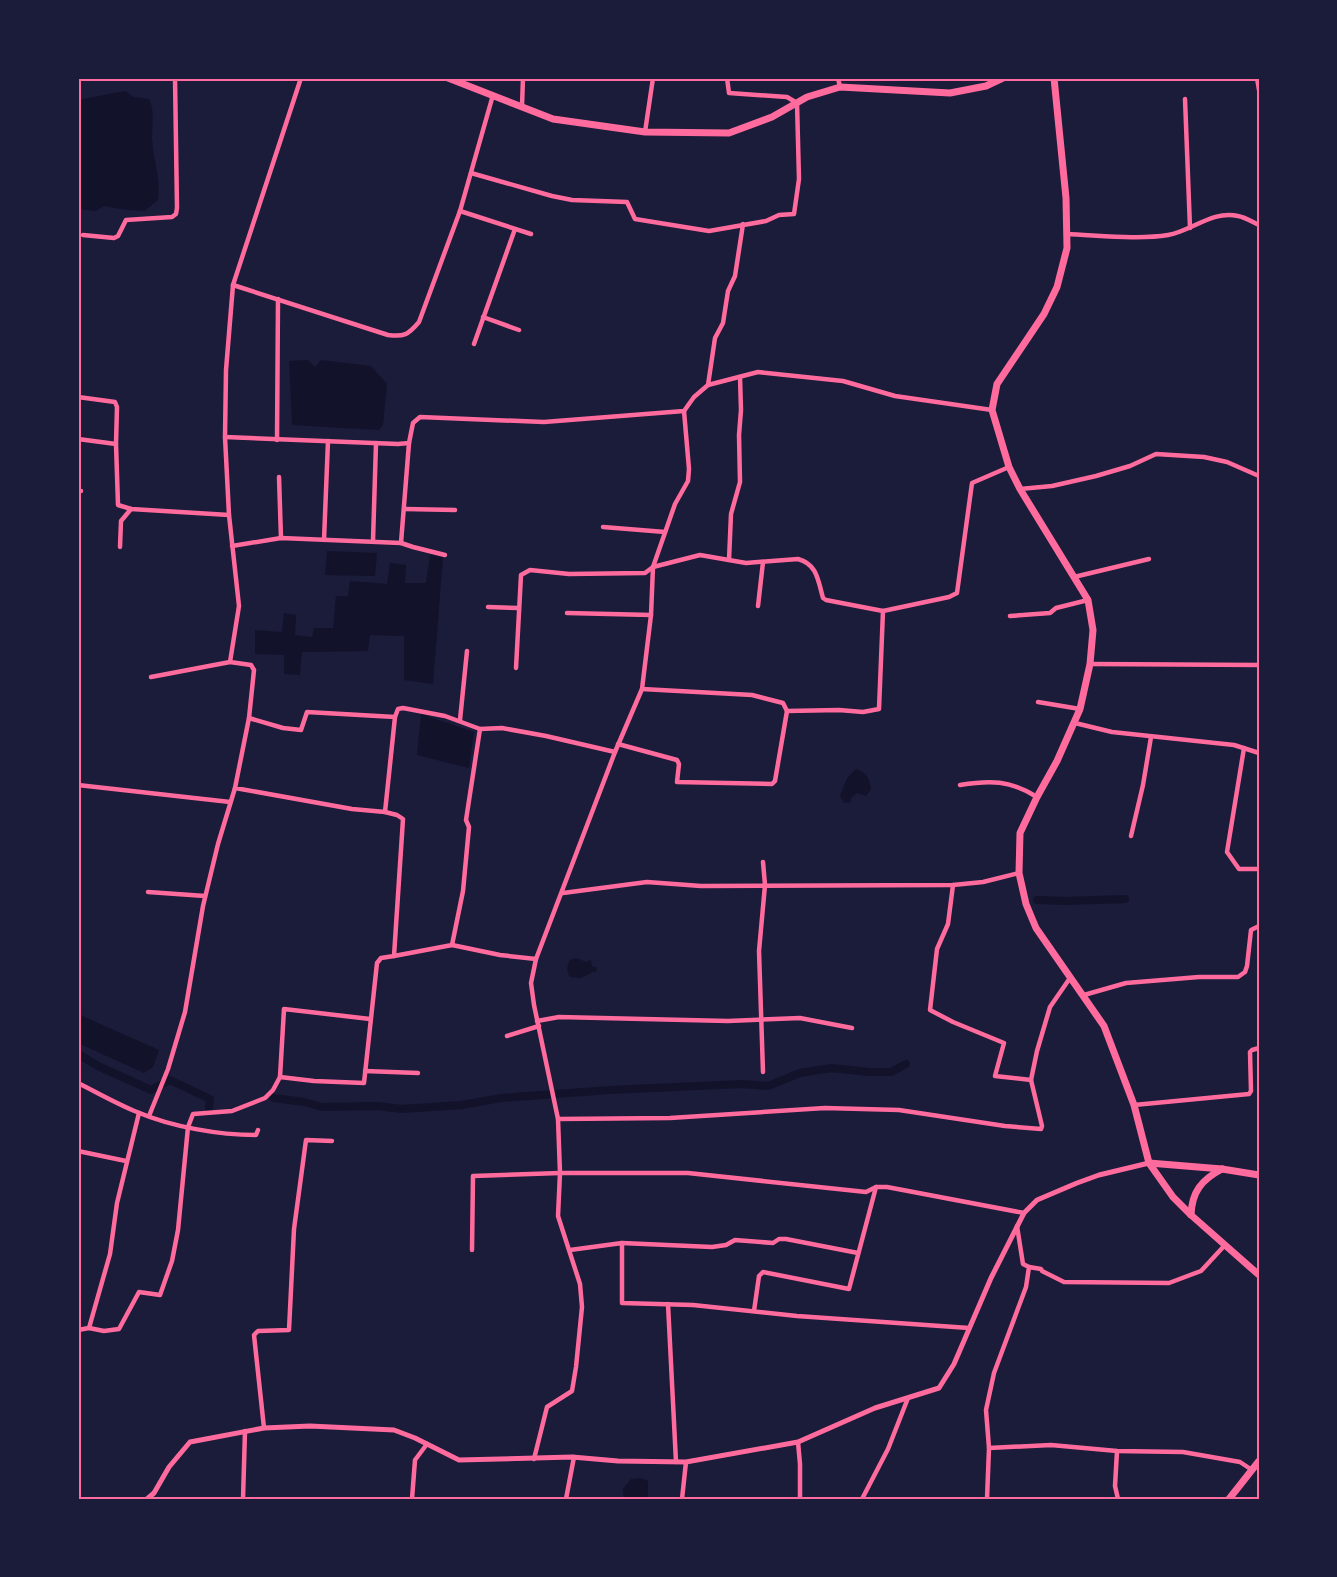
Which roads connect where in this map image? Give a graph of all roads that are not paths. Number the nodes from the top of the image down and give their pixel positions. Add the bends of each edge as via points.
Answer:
1 (175, 78) edge
2 (302, 78) edge
3 (450, 78) edge
4 (523, 78) edge
5 (653, 78) edge
6 (727, 78) edge
7 (838, 78) edge
8 (1004, 78) edge
9 (1054, 78) edge
10 (1257, 78) edge
11 (840, 87) junction
12 (1259, 90) edge
13 (493, 95) junction
14 (1185, 99) dead end
15 (797, 103) junction
16 (522, 106) junction
17 (645, 132) junction
18 (471, 173) junction
19 (459, 210) junction
20 (743, 225) junction
21 (1259, 225) edge
22 (1190, 228) junction
23 (515, 229) junction
24 (531, 234) dead end
25 (1066, 234) junction
26 (83, 235) dead end
27 (233, 285) junction
28 (278, 299) junction
29 (483, 317) junction
30 (519, 330) dead end
31 (474, 344) dead end
32 (740, 377) junction
33 (708, 385) junction
34 (78, 397) edge
35 (992, 410) junction
36 (684, 411) junction
37 (225, 437) junction
38 (78, 439) edge
39 (278, 440) junction
40 (328, 441) junction
41 (376, 443) junction
42 (409, 443) junction
43 (116, 444) junction
44 (1009, 467) junction
45 (1259, 476) edge
46 (279, 477) dead end
47 (1020, 489) junction
48 (131, 509) junction
49 (405, 509) junction
50 (455, 510) dead end
51 (229, 515) junction
52 (603, 527) dead end
53 (664, 532) junction
54 (281, 538) junction
55 (324, 540) junction
56 (373, 541) junction
57 (402, 543) junction
58 (232, 546) junction
59 (120, 547) dead end
60 (445, 555) dead end
61 (1149, 559) dead end
62 (729, 560) junction
63 (763, 562) junction
64 (653, 567) junction
65 (1074, 577) junction
66 (1088, 600) junction
67 (758, 606) dead end
68 (488, 607) dead end
69 (519, 608) junction
70 (884, 610) junction
71 (567, 613) dead end
72 (651, 615) junction
73 (1010, 616) dead end
74 (466, 651) dead end
75 (230, 662) junction
76 (1090, 664) junction
77 (1259, 665) edge
78 (516, 668) dead end
79 (151, 677) dead end
80 (642, 689) junction
81 (1038, 702) dead end
82 (1080, 709) junction
83 (787, 711) junction
84 (395, 717) junction
85 (249, 718) junction
86 (459, 720) junction
87 (1075, 723) junction
88 (480, 729) junction
89 (1151, 737) junction
90 (618, 744) junction
91 (1244, 748) junction
92 (615, 752) junction
93 (1259, 753) edge
94 (78, 785) edge
95 (960, 785) dead end
96 (235, 788) junction
97 (1036, 797) junction
98 (230, 802) junction
99 (385, 812) junction
100 (1131, 836) dead end
101 (763, 862) dead end
102 (1259, 869) edge
103 (1019, 873) junction
104 (765, 885) junction
105 (953, 885) junction
106 (148, 892) dead end
107 (563, 893) junction
108 (205, 896) junction
109 (1259, 926) edge
110 (452, 945) junction
111 (394, 956) junction
112 (536, 959) junction
113 (1070, 978) junction
114 (1084, 995) junction
115 (370, 1019) junction
116 (760, 1020) junction
117 (538, 1023) junction
118 (852, 1028) dead end
119 (507, 1036) dead end
120 (1259, 1048) edge
121 (365, 1071) junction
122 (763, 1072) dead end
123 (418, 1073) dead end
124 (280, 1077) junction
125 (1031, 1080) junction
126 (78, 1083) edge
127 (1134, 1105) junction
128 (139, 1113) junction
129 (149, 1116) junction
130 (558, 1119) junction
131 (188, 1127) junction
132 (258, 1130) dead end
133 (332, 1142) dead end
134 (78, 1151) edge
135 (126, 1161) junction
136 (1149, 1163) junction
137 (1222, 1169) junction
138 (560, 1173) junction
139 (1259, 1175) edge
140 (876, 1187) junction
141 (1024, 1214) junction
142 (1191, 1215) junction
143 (1017, 1226) junction
144 (622, 1243) junction
145 (1225, 1245) junction
146 (472, 1250) dead end
147 (570, 1250) junction
148 (858, 1253) junction
149 (1029, 1267) junction
150 (1259, 1275) edge
151 (668, 1304) junction
152 (754, 1311) junction
153 (89, 1328) junction
154 (969, 1328) junction
155 (78, 1330) edge
156 (908, 1398) junction
157 (264, 1428) junction
158 (245, 1431) junction
159 (798, 1442) junction
160 (428, 1444) junction
161 (988, 1448) junction
162 (1117, 1451) junction
163 (574, 1457) junction
164 (534, 1459) junction
165 (1259, 1461) edge
166 (676, 1462) junction
167 (686, 1462) junction
168 (1252, 1470) junction
169 (147, 1499) edge
170 (243, 1499) edge
171 (412, 1499) edge
172 (566, 1499) edge
173 (682, 1499) edge
174 (800, 1499) edge
175 (862, 1499) edge
176 (987, 1499) edge
177 (1118, 1499) edge
178 (1229, 1499) edge

1 - 26 street via 176,214 126,220 114,238
2 - 27 street
3 - 13 main road
4 - 16 street
5 - 17 street
6 - 15 street via 729,93 787,97
7 - 11 street
8 - 11 main road via 950,93
9 - 25 main road
10 - 12 street
11 - 15 main road
13 - 16 main road
13 - 18 street
14 - 22 street
15 - 17 main road via 729,133
15 - 20 street via 799,179 794,214
16 - 17 main road via 552,119
18 - 19 street
18 - 20 street via 562,198 627,202 635,219 645,221 709,231
19 - 23 street
19 - 28 street via 418,322 402,336 388,335
20 - 33 street via 735,276 728,291 723,323 715,338
21 - 22 street via 1225,215
22 - 25 street via 1158,236
23 - 24 street
23 - 29 street
25 - 35 main road via 1067,248 1057,287 1044,314 997,384
27 - 28 street
27 - 37 street
28 - 39 street
29 - 30 street
29 - 31 street
32 - 33 street
32 - 35 street via 759,372 843,381 895,396
32 - 62 street via 740,482 731,514
33 - 36 street
34 - 43 street via 116,404
35 - 44 main road
36 - 42 street via 544,422 420,417 413,423
36 - 53 street via 688,481
37 - 39 street
37 - 51 street
38 - 43 street
39 - 40 street
40 - 41 street
40 - 55 street
41 - 42 street
41 - 56 street
42 - 49 street
43 - 48 street via 118,506
44 - 47 main road
44 - 70 street via 972,483 957,593
45 - 47 street via 1204,457 1156,454 1096,476
46 - 54 street
47 - 65 main road
48 - 51 street
48 - 59 street via 121,521
49 - 50 street
49 - 57 street
51 - 58 street
52 - 53 street
53 - 64 street
54 - 55 street
54 - 58 street
55 - 56 street
56 - 57 street
57 - 60 street
58 - 75 street via 238,606
61 - 65 street
62 - 63 street
62 - 64 street via 700,555
63 - 67 street
63 - 70 street via 806,561 812,566 826,600
64 - 69 street via 645,573 530,570 521,575
64 - 72 street
65 - 66 main road
66 - 73 street via 1050,613
66 - 76 main road via 1093,630
68 - 69 street
69 - 78 street
70 - 83 street via 879,709
71 - 72 street
72 - 80 street
74 - 86 street
75 - 79 street
75 - 85 street via 251,665 254,670
76 - 77 street
76 - 82 main road
80 - 83 street via 752,695 783,703
80 - 90 street
81 - 82 street
82 - 87 main road
83 - 90 street via 772,784 677,782 677,760
84 - 85 street via 307,712 301,730
84 - 86 street via 398,709 403,708
84 - 99 street
85 - 96 street
86 - 88 street
87 - 89 street
87 - 97 main road
88 - 92 street via 502,728
88 - 110 street via 466,820 469,827 463,891
89 - 91 street
89 - 100 street
90 - 92 street
91 - 93 street
91 - 102 street via 1227,852 1239,869
92 - 107 street
94 - 98 street
95 - 97 street via 997,782 1021,787
96 - 98 street
96 - 99 street
97 - 103 main road via 1020,833
98 - 108 street
99 - 111 street via 403,819
101 - 104 street
103 - 105 street
103 - 113 main road via 1036,928
104 - 105 street
104 - 107 street via 647,882
104 - 116 street via 759,951
105 - 125 street via 948,924 937,949 930,1010 1004,1043 995,1076
106 - 108 street
107 - 112 street
108 - 129 street via 185,1012
109 - 114 street via 1251,930 1247,966 1238,977 1126,983
110 - 111 street
110 - 112 street
111 - 115 street via 381,958 377,963
112 - 117 street via 531,982
113 - 114 main road
113 - 125 street via 1050,1007
114 - 127 main road via 1104,1026
115 - 121 street
115 - 124 street via 284,1009
116 - 117 street via 559,1017
116 - 118 street via 800,1018
116 - 122 street
117 - 119 street
117 - 130 street
120 - 127 street via 1250,1052 1249,1094
121 - 123 street
121 - 124 street via 364,1083 357,1084
124 - 131 street via 265,1098 232,1111 193,1114
125 - 130 street via 1042,1126 1037,1130 899,1110 825,1108 670,1118
126 - 128 street
127 - 136 main road
128 - 129 street
128 - 135 street
129 - 131 street
130 - 138 street
131 - 132 street via 230,1135 256,1135
131 - 153 street via 178,1230 160,1295 140,1292 119,1329
133 - 157 street via 306,1140 294,1229 289,1330 258,1331 254,1335
134 - 135 street
135 - 153 street via 110,1254
136 - 137 main road
136 - 141 street via 1077,1183 1037,1200
136 - 142 main road
137 - 139 main road
137 - 142 main road via 1202,1184 1192,1200
138 - 140 street via 688,1173 867,1191
138 - 146 street via 473,1176
138 - 147 street via 558,1216
140 - 141 street
140 - 148 street
141 - 143 street
142 - 145 main road
143 - 149 street via 1023,1264
143 - 154 street
144 - 147 street
144 - 148 street via 712,1247 735,1240 773,1243 786,1239
144 - 151 street via 621,1302
145 - 149 street via 1201,1271 1169,1283 1064,1282
145 - 150 main road
147 - 164 street via 582,1307 576,1367 572,1390 547,1407
148 - 152 street via 849,1289 760,1273
149 - 161 street via 1026,1287 992,1383 986,1410
151 - 152 street
151 - 166 street
152 - 154 street
153 - 155 street
154 - 156 street via 954,1365 939,1388
156 - 159 street
156 - 175 street
157 - 158 street
157 - 160 street via 394,1430
158 - 169 street via 190,1442
158 - 170 street
159 - 167 street
159 - 174 street
160 - 164 street via 459,1460
160 - 171 street via 415,1460
161 - 162 street via 1051,1445
161 - 176 street
162 - 168 street via 1212,1456 1240,1462
162 - 177 street
163 - 164 street
163 - 166 street
163 - 172 street
165 - 168 main road
166 - 167 street
167 - 173 street
168 - 178 main road

